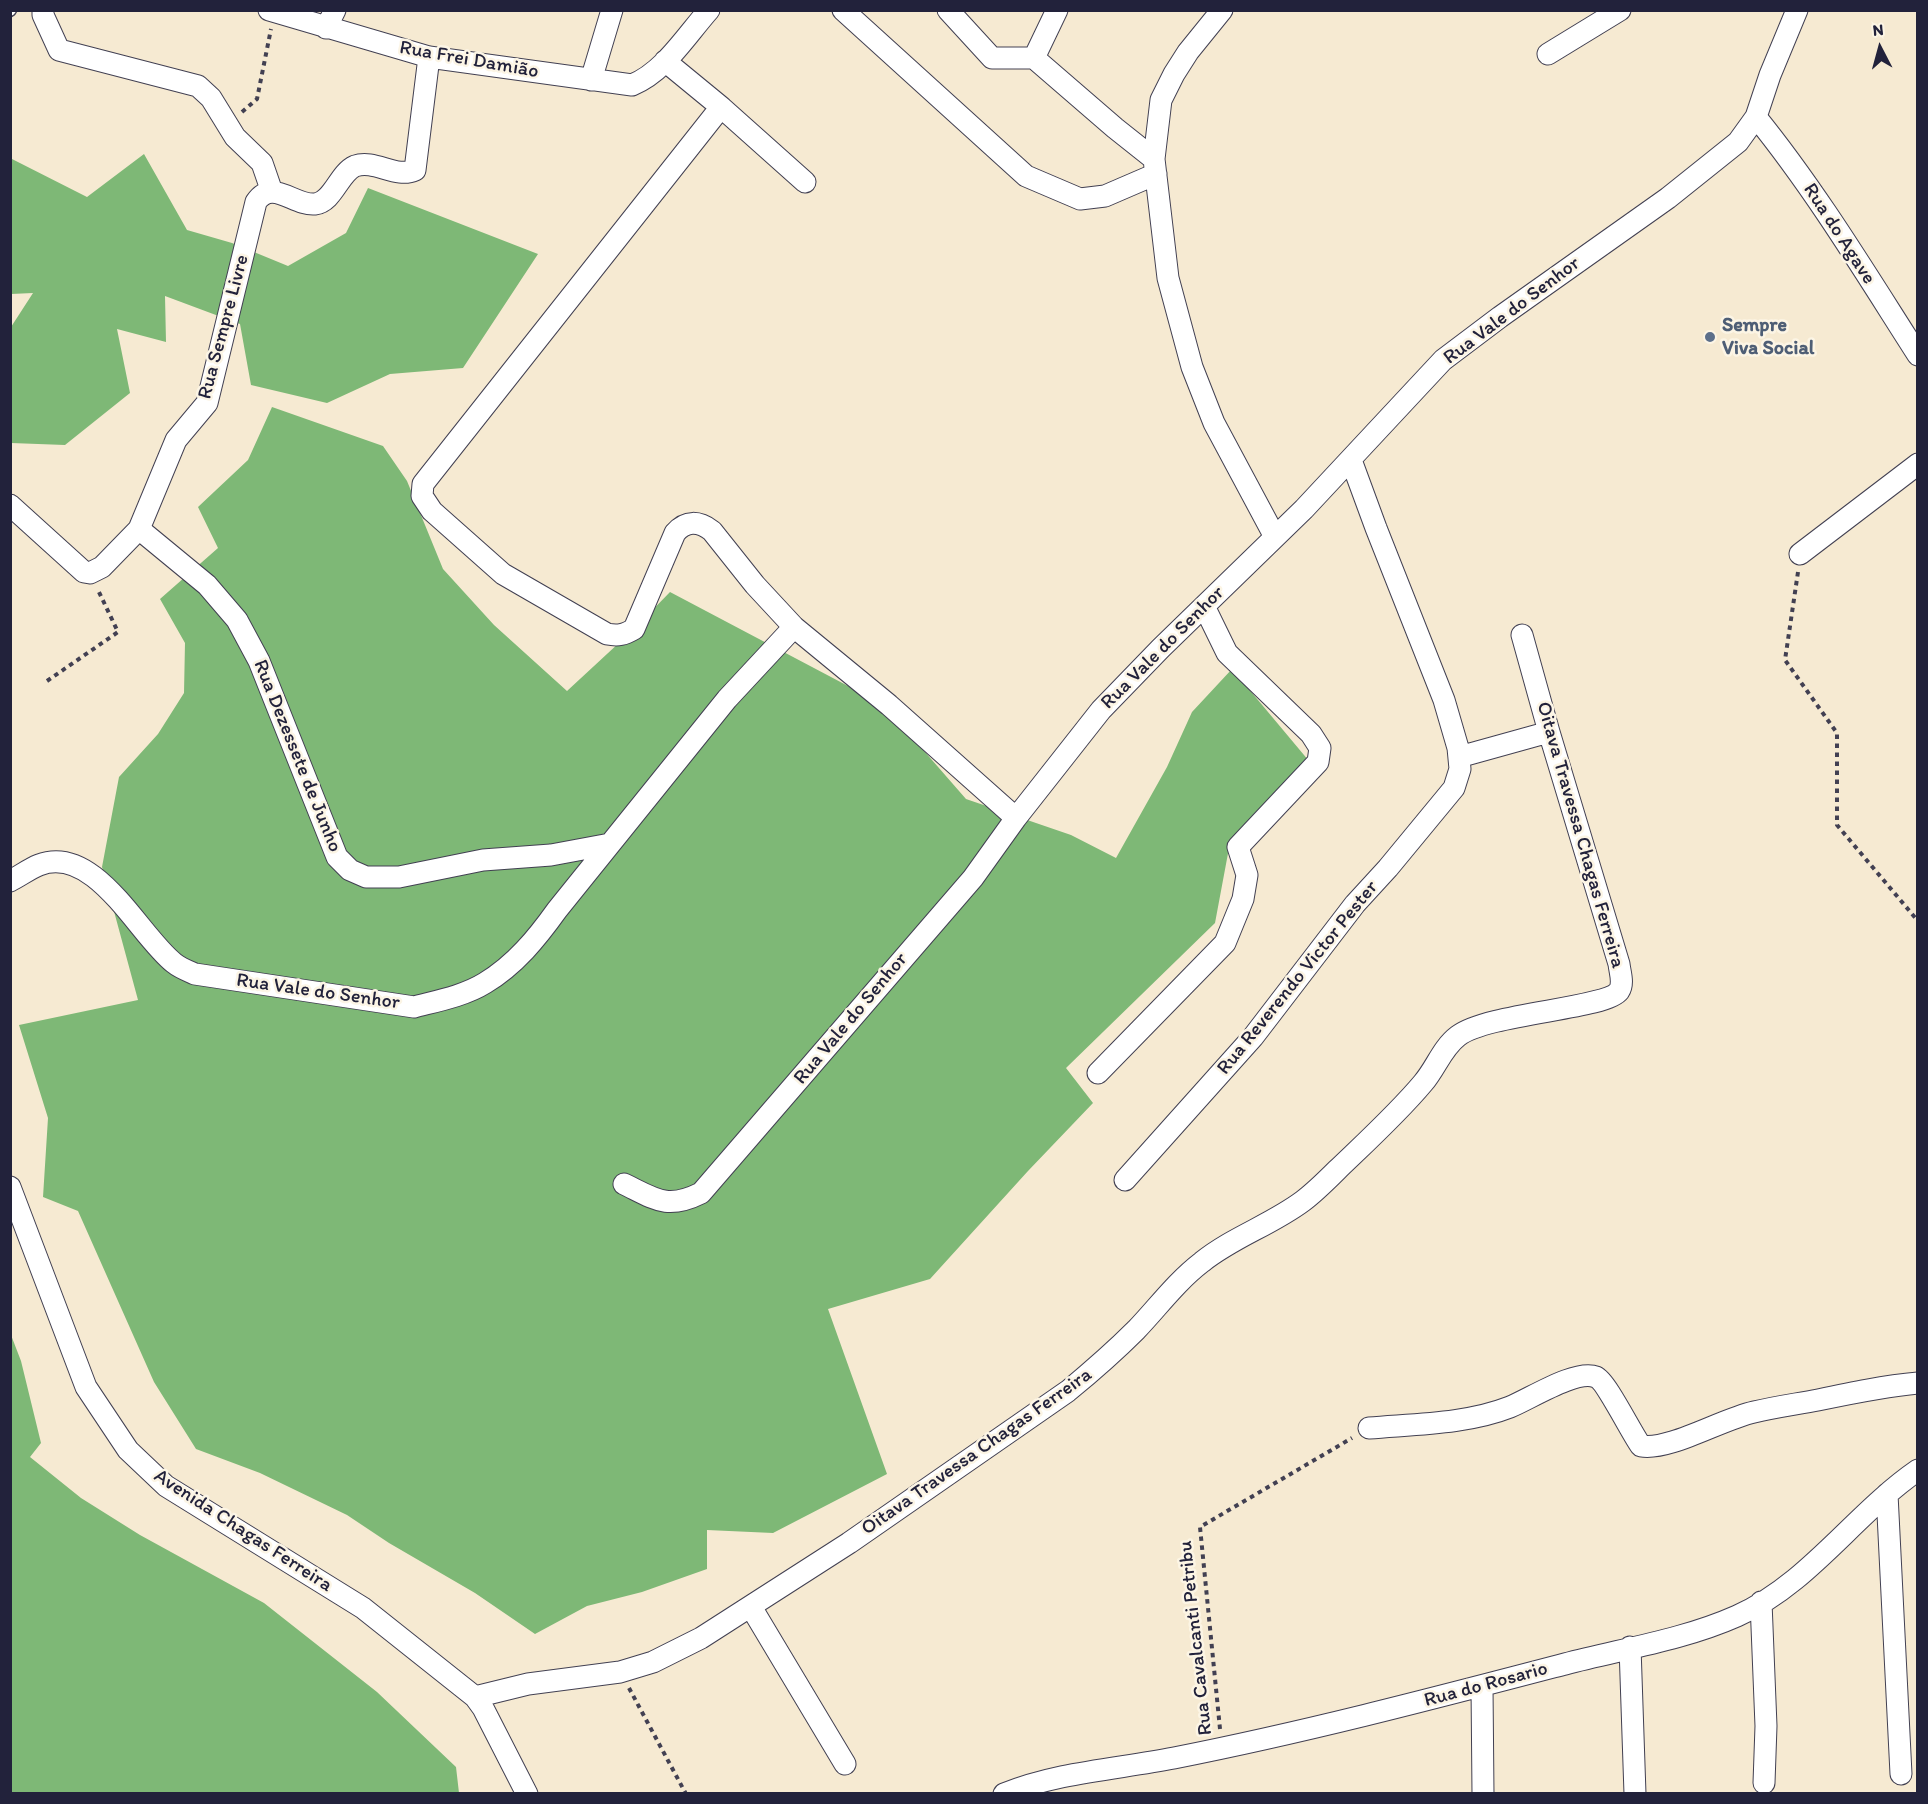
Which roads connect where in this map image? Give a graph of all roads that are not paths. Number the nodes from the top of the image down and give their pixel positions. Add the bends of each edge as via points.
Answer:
1 (43, 10) edge
2 (612, 10) edge
3 (709, 10) edge
4 (843, 10) edge
5 (948, 10) edge
6 (1057, 10) edge
7 (1222, 10) edge
8 (1620, 10) edge
9 (1797, 10) edge
10 (272, 11) edge
11 (330, 19) edge
12 (1548, 54) dead end
13 (429, 57) junction
14 (1034, 58) junction
15 (665, 61) junction
16 (591, 80) junction
17 (721, 107) junction
18 (1755, 117) junction
19 (1155, 167) junction
20 (805, 182) dead end
21 (272, 192) junction
22 (1917, 355) edge
23 (1352, 460) junction
24 (1917, 464) edge
25 (10, 505) edge
26 (139, 529) junction
27 (1275, 537) junction
28 (1800, 554) road end
29 (1204, 606) junction
30 (794, 627) junction
31 (1522, 634) dead end
32 (1549, 732) junction
33 (1459, 763) junction
34 (1016, 818) junction
35 (610, 844) junction
36 (10, 881) edge
37 (1098, 1073) dead end
38 (1125, 1180) dead end
39 (624, 1184) dead end
40 (10, 1187) edge
41 (1917, 1383) edge
42 (1369, 1428) road end
43 (1917, 1470) edge
44 (1887, 1494) junction
45 (1761, 1602) junction
46 (751, 1607) junction
47 (1630, 1647) junction
48 (1482, 1686) junction
49 (475, 1697) junction
50 (845, 1764) dead end
51 (1900, 1774) dead end
52 (1764, 1783) dead end
53 (527, 1794) edge
54 (1004, 1794) edge
55 (1483, 1794) edge
56 (1635, 1794) edge

1 - 21 street via 59,50 198,86 211,98 235,137 262,163
2 - 16 street
3 - 15 street, Rua Frei Damião
4 - 19 street via 1026,176 1080,199 1105,196
5 - 14 street via 992,58
6 - 14 street
7 - 19 street via 1188,52 1161,100
8 - 12 street
9 - 18 street, Rua Vale do Senhor
10 - 11 street, Rua Frei Damião
11 - 13 street, Rua Frei Damião
13 - 16 street, Rua Frei Damião
13 - 21 street via 415,170 404,173 358,165 317,204
14 - 19 street
15 - 16 street, Rua Frei Damião via 645,80 632,85
15 - 17 street
17 - 20 street
17 - 30 street via 423,484 422,496 432,511 503,574 607,634 618,636 634,629 675,533 681,525 694,523 712,531
18 - 22 street, Rua do Agave via 1786,154
18 - 23 street, Rua Vale do Senhor via 1728,152 1443,360
19 - 27 street via 1168,278 1192,367 1214,423
21 - 26 street, Rua Sempre Livre via 261,195 256,202 207,404 176,440
23 - 27 street, Rua Vale do Senhor
23 - 33 street via 1444,700
24 - 28 street
25 - 26 street, Rua Sempre Livre via 87,573 102,567
26 - 35 street, Rua Dezessete de Junho via 207,585 237,620 259,661 337,857 350,870 366,877 399,877 483,860 551,855
27 - 29 street, Rua Vale do Senhor
29 - 34 street, Rua Vale do Senhor via 1101,710
29 - 37 street via 1227,653 1311,735 1320,748 1318,762 1238,847 1247,875 1244,899 1225,943
30 - 34 street
30 - 35 street, Rua Vale do Senhor via 728,699
31 - 32 street, Oitava Travessa Chagas Ferreira
32 - 33 street
32 - 46 street, Oitava Travessa Chagas Ferreira via 1618,964 1622,982 1619,991 1588,1003 1495,1021 1459,1035 1446,1047 1424,1082 1304,1201 1230,1242 1190,1271 1137,1329 1068,1391
33 - 38 street, Rua Reverendo Victor Pester via 1454,788 1355,904 1253,1037
34 - 39 street, Rua Vale do Senhor via 973,878 701,1193 685,1201 664,1202
35 - 36 street, Rua Vale do Senhor via 537,938 509,965 484,984 414,1007 195,974 174,963 105,885 77,867 59,862 40,864
40 - 49 street, Avenida Chagas Ferreira via 86,1387 128,1450 166,1486 363,1608
41 - 42 street via 1883,1386 1754,1412 1650,1447 1637,1441 1598,1377 1587,1376 1474,1417
43 - 44 street, Rua do Rosario
44 - 45 street, Rua do Rosario via 1814,1563
44 - 51 street
45 - 47 street, Rua do Rosario via 1738,1616
45 - 52 street
46 - 49 street, Oitava Travessa Chagas Ferreira via 702,1638 653,1662 620,1672 528,1684
46 - 50 street
47 - 48 street, Rua do Rosario
47 - 56 street
48 - 54 street, Rua do Rosario via 1174,1758 1061,1778
48 - 55 street
49 - 53 street, Avenida Chagas Ferreira

